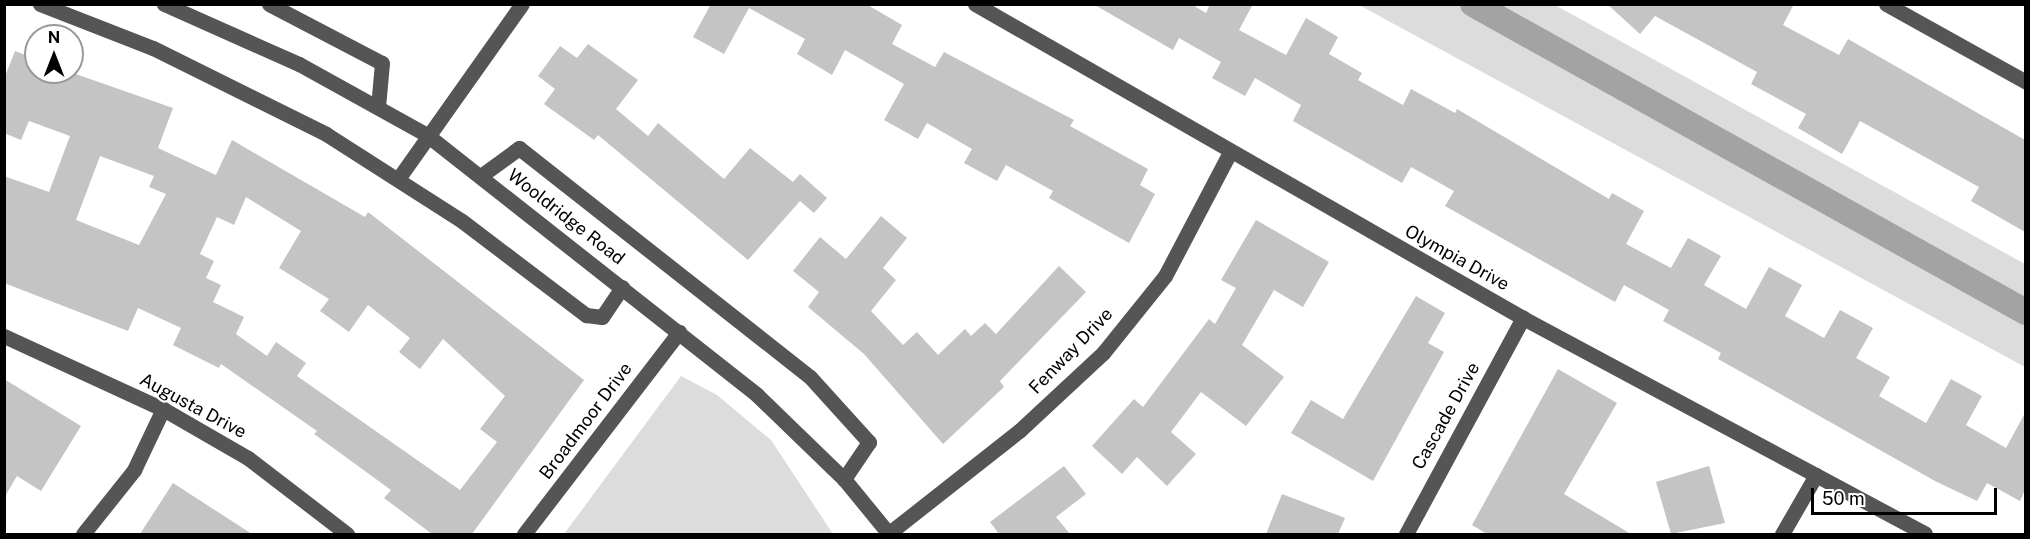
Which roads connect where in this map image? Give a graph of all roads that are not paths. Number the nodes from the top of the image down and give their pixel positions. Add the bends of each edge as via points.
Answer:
1 (40, 4) edge
2 (164, 4) edge
3 (269, 4) edge
4 (522, 4) edge
5 (975, 4) edge
6 (1886, 4) edge
7 (2025, 82) edge
8 (378, 107) junction
9 (427, 135) junction
10 (1230, 152) junction
11 (482, 175) junction
12 (398, 179) junction
13 (622, 287) junction
14 (1523, 318) junction
15 (679, 332) junction
16 (4, 336) edge
17 (163, 409) junction
18 (1816, 475) junction
19 (844, 479) junction
20 (83, 534) edge
21 (347, 534) edge
22 (524, 534) edge
23 (889, 534) edge
24 (1406, 534) edge
25 (1782, 534) edge
26 (1925, 534) edge

1 - 12 street via 153,48 326,134
2 - 8 street, Wooldridge Road via 298,64
3 - 8 street via 382,63
4 - 9 street
5 - 10 street, Olympia Drive
6 - 7 street
8 - 9 street, Wooldridge Road
9 - 11 street, Wooldridge Road
9 - 12 street
10 - 14 street, Olympia Drive
10 - 23 street, Fenway Drive via 1165,276 1103,353 1019,431
11 - 13 street, Wooldridge Road
11 - 19 street via 519,148 801,370 869,442
12 - 13 street via 593,319 602,317
13 - 15 street, Wooldridge Road
14 - 18 street, Olympia Drive
14 - 24 street, Cascade Drive
15 - 19 street, Wooldridge Road via 757,395
15 - 22 street, Broadmoor Drive
16 - 17 street, Augusta Drive
17 - 20 street via 134,470
17 - 21 street, Augusta Drive via 248,458
18 - 25 street
18 - 26 street, Olympia Drive
19 - 23 street, Wooldridge Road

